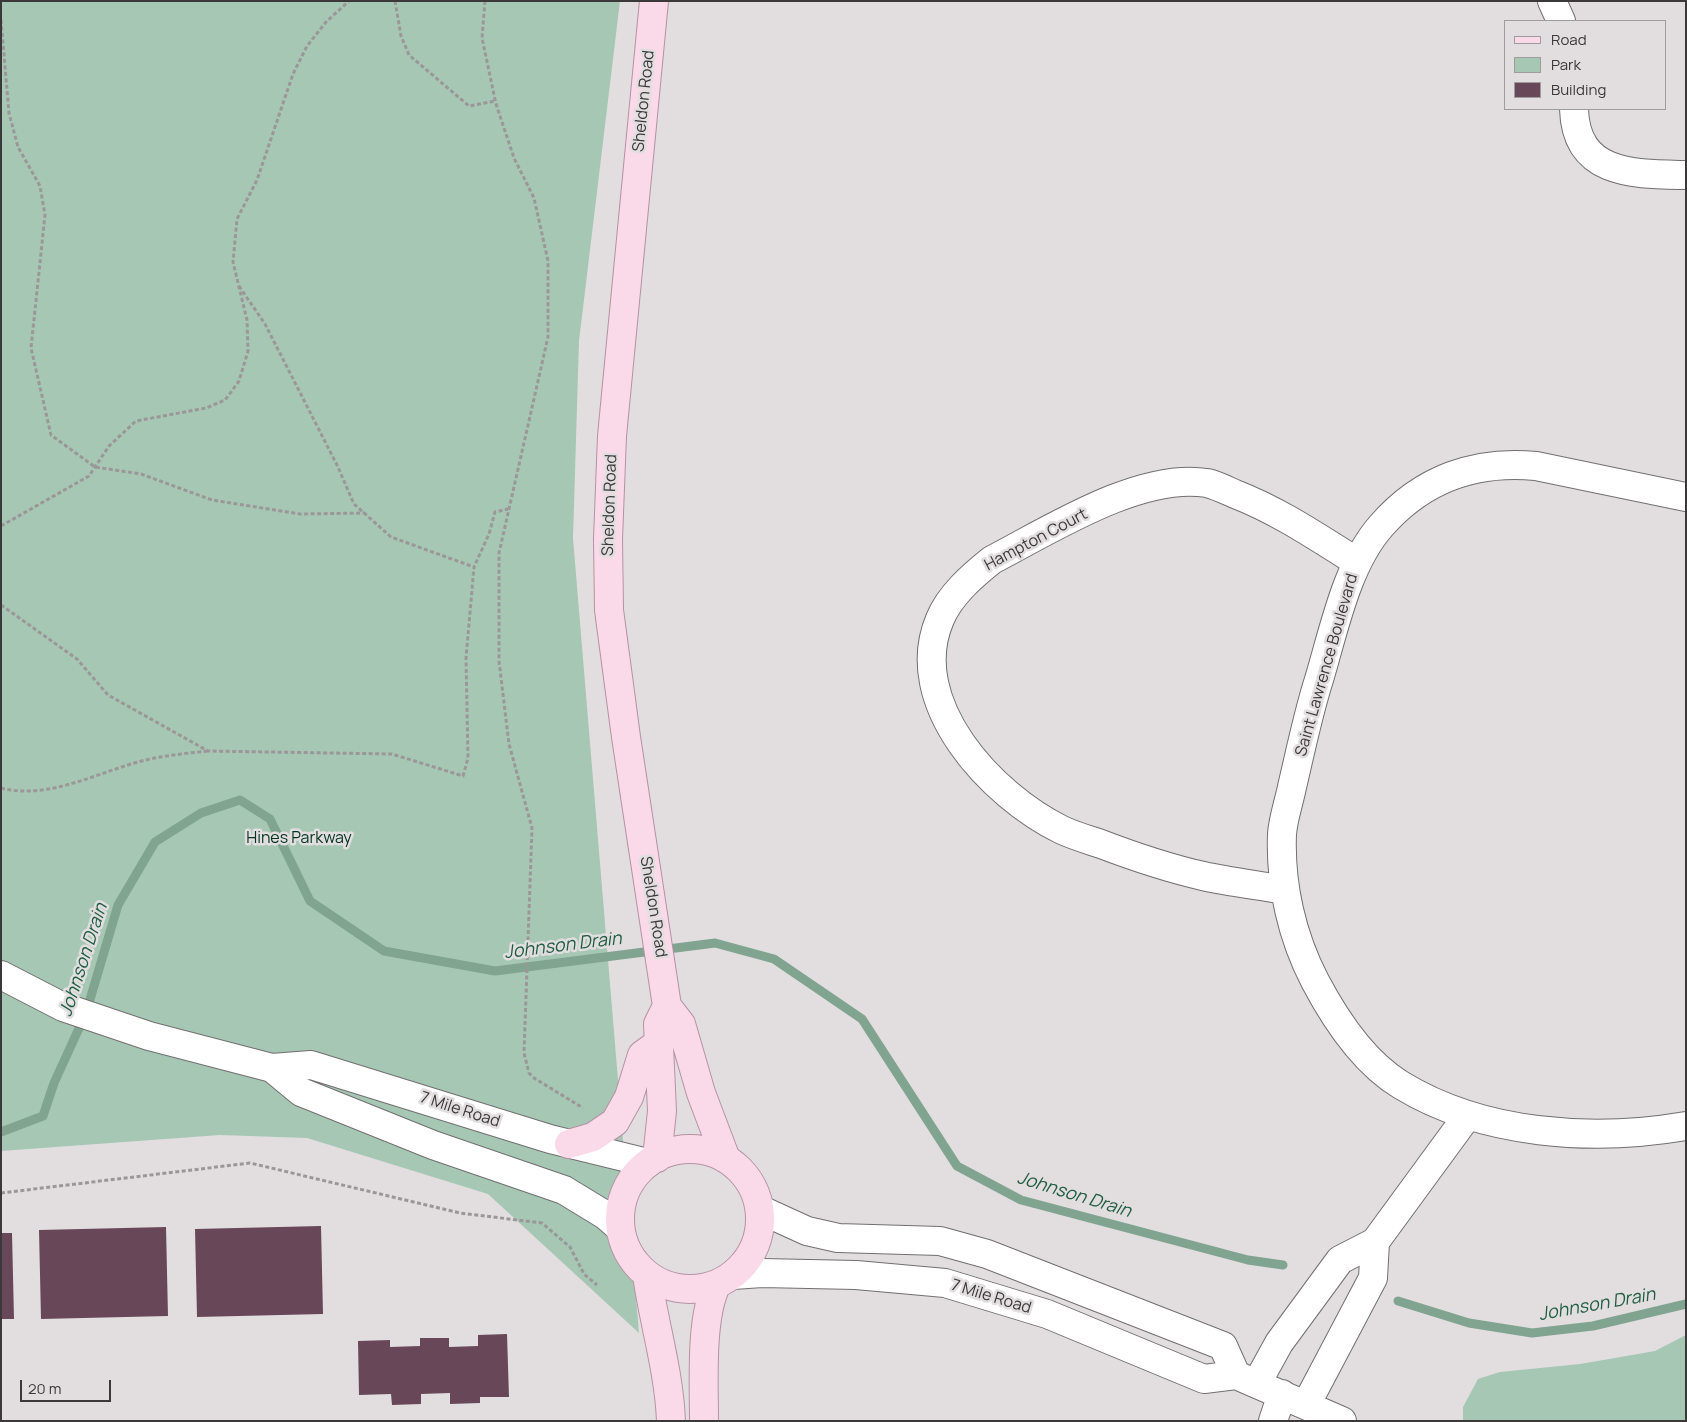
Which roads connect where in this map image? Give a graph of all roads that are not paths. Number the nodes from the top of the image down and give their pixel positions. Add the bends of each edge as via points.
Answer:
1 (654, 1) edge
2 (1552, 1) edge
3 (1561, 20) edge
4 (1574, 110) edge
5 (1686, 174) edge
6 (1686, 497) edge
7 (1358, 562) junction
8 (1285, 890) junction
9 (1, 975) edge
10 (1, 990) edge
11 (57, 1004) junction
12 (668, 1006) junction
13 (660, 1042) junction
14 (272, 1068) junction
15 (1468, 1115) junction
16 (1686, 1126) edge
17 (569, 1144) junction
18 (726, 1159) junction
19 (652, 1160) junction
20 (761, 1210) junction
21 (620, 1228) junction
22 (1375, 1242) junction
23 (647, 1275) junction
24 (725, 1280) junction
25 (1247, 1379) junction
26 (1294, 1400) junction
27 (671, 1421) edge
28 (704, 1421) edge
29 (1273, 1421) edge
30 (1342, 1421) edge

1 - 12 main road, Sheldon Road via 612,436 608,539 610,610 626,737
2 - 3 street
4 - 5 street via 1578,136 1591,156 1610,168 1624,172
6 - 7 street, Saint Lawrence Boulevard via 1536,466 1484,466 1449,476 1409,499 1380,527
7 - 8 street, Saint Lawrence Boulevard via 1309,713 1288,804 1282,832
7 - 8 street, Hampton Court via 1268,506 1209,483 1160,483 1126,494 992,560 954,595 940,619 935,638 933,679 943,713 983,770 1028,810 1062,830 1140,859 1204,876
8 - 15 street, Saint Lawrence Boulevard via 1307,965 1326,1002 1350,1036 1399,1084
9 - 11 street
10 - 11 street
11 - 14 street, 7 Mile Road via 149,1036
12 - 13 main road via 658,1024
12 - 18 main road, Sheldon Road via 681,1024 701,1093
13 - 17 main road via 642,1055 629,1096 615,1122 594,1137
13 - 19 main road via 662,1112
14 - 17 street, 7 Mile Road via 311,1065
14 - 21 street, 7 Mile Road via 311,1096 433,1144 564,1190
15 - 16 street, Saint Lawrence Boulevard via 1505,1125 1551,1131 1617,1133
15 - 22 street
17 - 19 street, 7 Mile Road
18 - 19 main road via 700,1149 682,1149
18 - 20 main road via 747,1177
19 - 21 main road via 635,1176 625,1192
20 - 24 main road via 756,1246 746,1262
20 - 25 street via 807,1231 838,1238 940,1241 987,1254 1223,1346
21 - 23 main road via 634,1262
22 - 25 street via 1340,1260 1279,1343
22 - 26 street via 1373,1278
23 - 24 main road via 681,1289 700,1289
23 - 27 main road via 666,1366
24 - 25 street, 7 Mile Road via 762,1273 945,1283 1047,1314 1204,1379
24 - 28 main road via 710,1297
25 - 26 street
26 - 29 street
26 - 30 street

